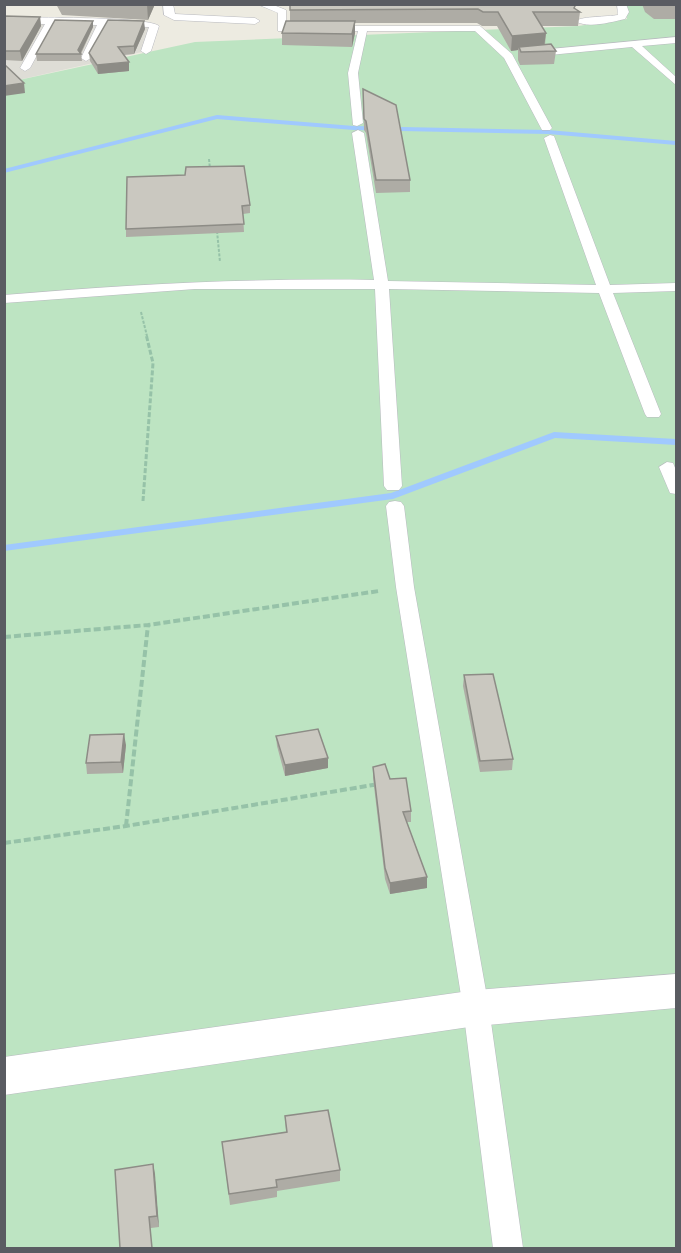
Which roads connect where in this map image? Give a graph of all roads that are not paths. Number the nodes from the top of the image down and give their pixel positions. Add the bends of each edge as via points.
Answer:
1 (168, 4) edge
2 (261, 4) edge
3 (621, 4) edge
4 (607, 10) dead end
5 (597, 14) dead end
6 (4, 20) edge
7 (51, 21) junction
8 (104, 21) junction
9 (255, 21) dead end
10 (580, 21) edge
11 (363, 29) junction
12 (676, 40) edge
13 (634, 44) junction
14 (146, 51) dead end
15 (508, 56) junction
16 (86, 58) dead end
17 (25, 68) dead end
18 (676, 82) edge
19 (382, 286) junction
20 (676, 287) edge
21 (605, 290) junction
22 (4, 299) edge
23 (653, 414) dead end
24 (667, 467) dead end
25 (676, 489) edge
26 (676, 992) edge
27 (476, 1008) junction
28 (4, 1076) edge
29 (508, 1248) edge

1 - 9 lane via 169,15 174,17
2 - 11 lane via 283,12 281,29
3 - 10 lane via 622,17
4 - 5 lane
6 - 7 lane
7 - 8 lane
7 - 17 lane
8 - 14 lane via 154,26
8 - 16 lane
11 - 15 lane via 477,28
11 - 19 lane via 353,74 357,128
12 - 13 lane
13 - 15 lane
13 - 18 lane
15 - 21 lane via 548,133
19 - 21 lane
19 - 22 lane via 222,284
19 - 27 lane via 394,496 405,587
20 - 21 lane
21 - 23 lane
24 - 25 lane
26 - 27 street
27 - 28 street
27 - 29 lane

